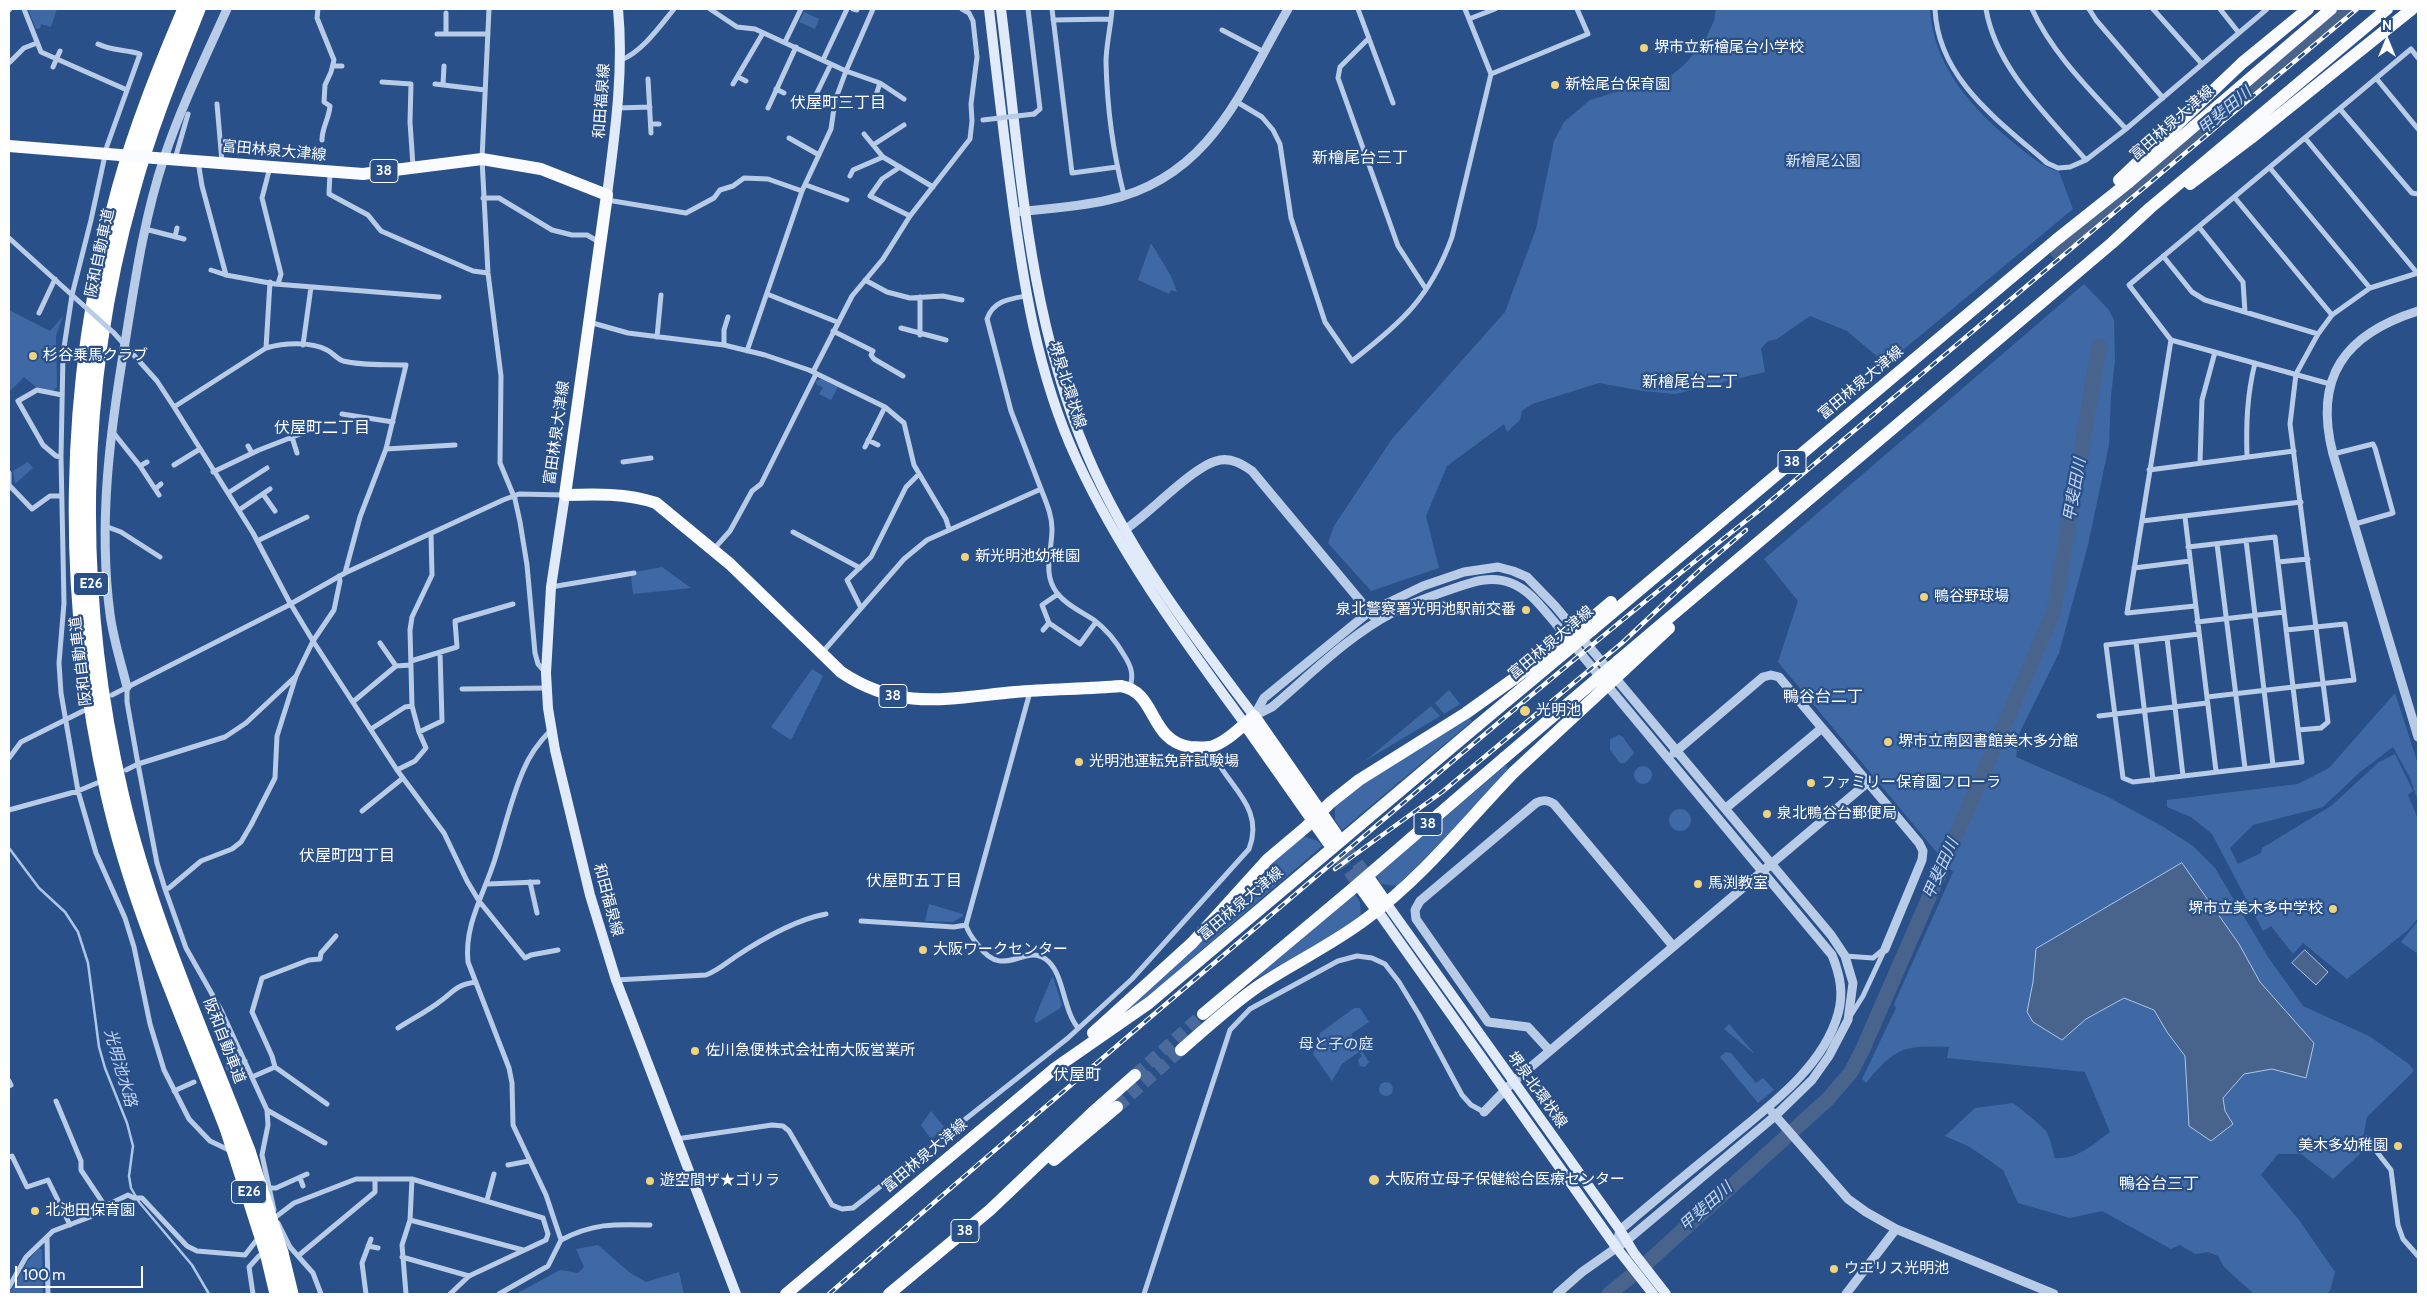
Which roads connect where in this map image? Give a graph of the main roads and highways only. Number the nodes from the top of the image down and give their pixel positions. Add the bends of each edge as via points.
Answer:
1 (185, 9) edge
2 (198, 9) edge
3 (618, 9) edge
4 (989, 9) edge
5 (1000, 9) edge
6 (2308, 9) edge
7 (2331, 9) edge
8 (2387, 9) edge
9 (2412, 9) edge
10 (9, 146) edge
11 (607, 197) junction
12 (2056, 240) junction
13 (2112, 243) junction
14 (565, 495) junction
15 (1120, 533) junction
16 (1589, 627) junction
17 (1621, 666) junction
18 (1249, 720) junction
19 (1317, 816) junction
20 (1332, 838) tunnel mouth
21 (1366, 884) tunnel mouth
22 (1382, 906) junction
23 (1203, 1014) tunnel mouth
24 (1181, 1050) tunnel mouth
25 (1054, 1069) junction
26 (1135, 1075) tunnel mouth
27 (1509, 1086) junction
28 (1117, 1107) tunnel mouth
29 (990, 1210) junction
30 (280, 1252) junction
31 (1646, 1277) junction
32 (277, 1294) edge
33 (291, 1294) edge
34 (736, 1294) edge
35 (786, 1294) edge
36 (889, 1294) edge
37 (1652, 1294) edge
38 (1666, 1294) edge

1 - 30 highway, 阪和自動車道 / E26, bridge via 130,150 93,305 83,375 76,505 79,593 89,690 108,795 129,867 227,1128
2 - 30 highway, 阪和自動車道 / E26, bridge via 135,182 106,308 96,380 88,506 91,592 100,689 121,793 140,864 164,932 255,1153
3 - 11 main road, 和田福泉線 via 618,108
4 - 15 main road, 堺泉北環状線 via 1026,296 1056,408 1075,457
5 - 15 main road, 堺泉北環状線 via 1037,290 1053,357 1087,454
6 - 12 main road via 2242,63
7 - 12 main road, 富田林泉大津線 / 38 via 2129,182
8 - 13 main road, 38
9 - 13 main road via 2251,138
10 - 11 main road, 富田林泉大津線 / 38, bridge via 363,174 482,158 542,169
11 - 14 main road, 富田林泉大津線
12 - 16 main road, 富田林泉大津線 / 38
13 - 17 main road, 38 via 1741,555
14 - 18 main road, 富田林泉大津線 / 38 via 624,496 656,503 746,579 821,654 856,682 884,694 929,700 1130,687 1141,694 1160,730 1183,746 1210,747
14 - 34 main road, 和田福泉線 via 551,587 546,674 551,729 590,895 616,980
15 - 18 main road, 堺泉北環状線 via 1164,592
16 - 19 main road, bridge via 1466,713 1359,780
16 - 25 main road, 富田林泉大津線 / 38, bridge via 1477,726 1149,1002
17 - 22 main road, bridge via 1514,772 1440,853
17 - 23 main road, 38, bridge via 1504,758
18 - 19 main road
19 - 20 main road
19 - 25 main road via 1268,859 1192,943
21 - 22 main road
22 - 24 main road via 1337,939 1242,998
22 - 27 main road, 堺泉北環状線
25 - 35 main road, 富田林泉大津線 / 38
26 - 29 main road, 38
27 - 31 main road, 堺泉北環状線 via 1620,1230 1638,1257
27 - 31 main road, 堺泉北環状線 via 1616,1246 1629,1264
28 - 29 main road
29 - 36 main road, 38
30 - 32 highway, 阪和自動車道 / E26
30 - 33 highway, 阪和自動車道 / E26
31 - 37 main road, 堺泉北環状線
31 - 38 main road, 堺泉北環状線

